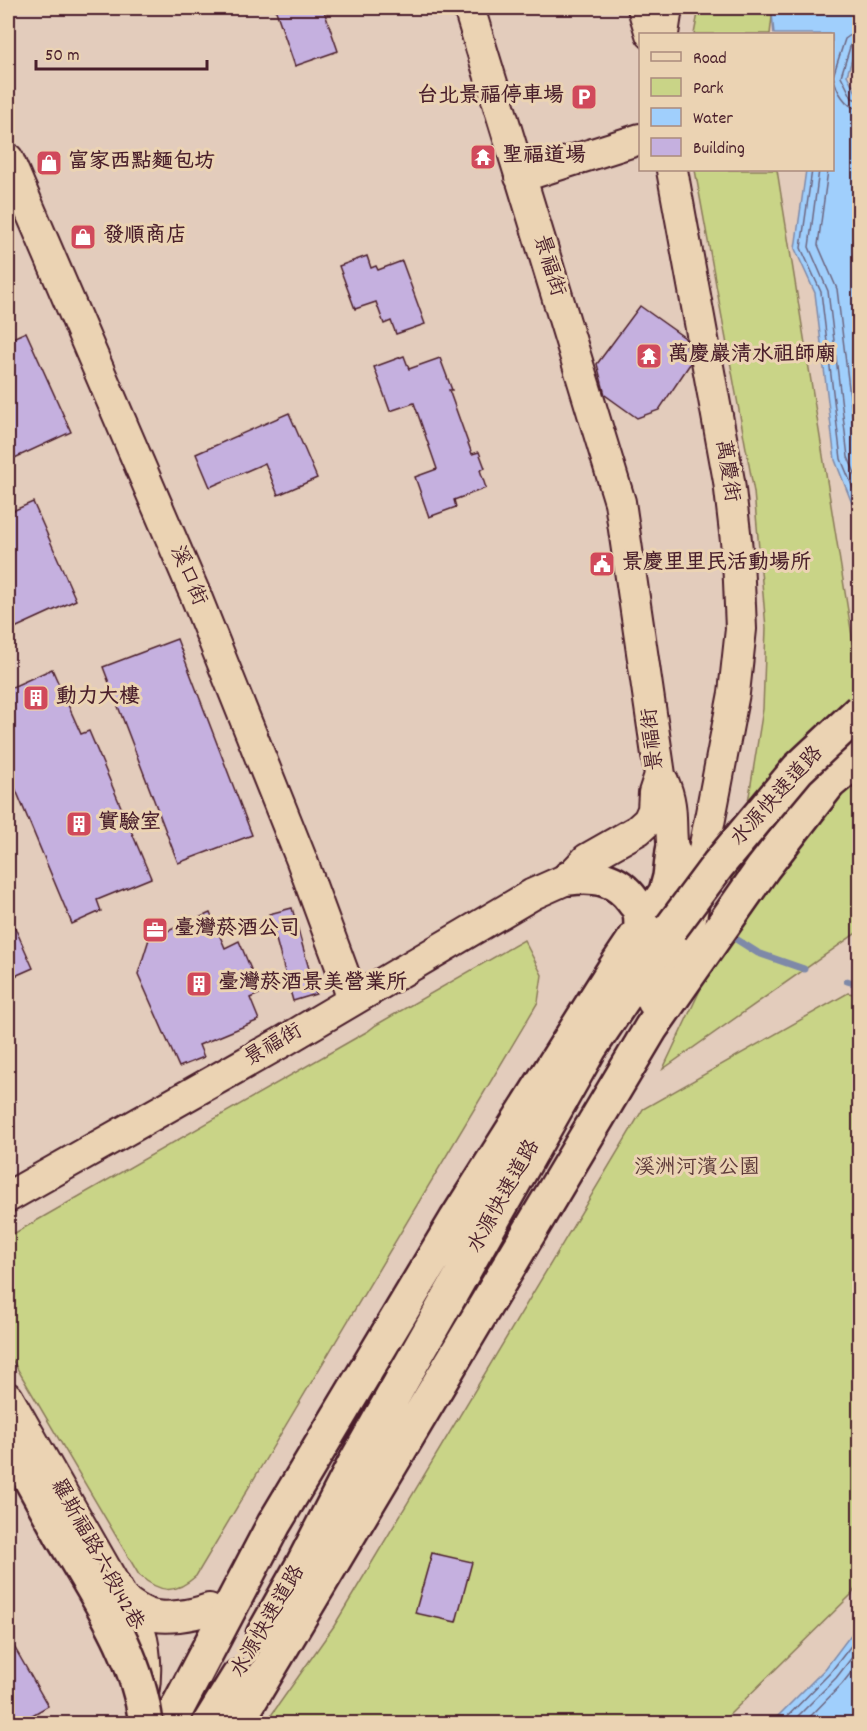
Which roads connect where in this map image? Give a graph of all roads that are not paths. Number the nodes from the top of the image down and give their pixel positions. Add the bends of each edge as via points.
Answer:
1 (469, 8) edge
2 (643, 8) edge
3 (667, 8) edge
4 (651, 33) edge
5 (663, 33) edge
6 (639, 139) edge
7 (8, 159) edge
8 (672, 171) edge
9 (520, 177) junction
10 (860, 711) edge
11 (860, 757) edge
12 (718, 774) junction
13 (660, 775) junction
14 (672, 810) junction
15 (673, 851) junction
16 (569, 878) junction
17 (690, 923) junction
18 (641, 929) junction
19 (353, 999) junction
20 (8, 1197) edge
21 (8, 1398) edge
22 (8, 1438) edge
23 (8, 1470) edge
24 (123, 1599) junction
25 (209, 1609) dead end
26 (128, 1724) edge
27 (138, 1724) edge
28 (146, 1724) edge
29 (169, 1724) edge
30 (209, 1724) edge
31 (222, 1724) edge
32 (236, 1724) edge

1 - 9 street, 景福街
2 - 4 street
3 - 5 street
6 - 9 street
7 - 19 street, 溪口街 via 195,594
8 - 12 street, 萬慶街 via 729,481 738,558 741,629 734,693
9 - 13 street, 景福街 via 620,502
10 - 30 highway, 水源快速道路, bridge via 798,769 718,865 590,1048 354,1465 261,1640
11 - 32 highway, 水源快速道路 via 829,783 763,868 651,1028
12 - 14 street via 692,821 684,824
12 - 17 street
13 - 14 street
13 - 16 street, 景福街 via 648,821 588,859
14 - 15 street
15 - 17 street
15 - 18 highway via 666,892
16 - 18 highway via 601,878 618,885 639,909
16 - 19 street, 景福街 via 533,894
17 - 31 street via 675,965 298,1603
18 - 29 highway via 456,1220 274,1524
19 - 20 street, 景福街
21 - 24 street, 羅斯福路六段142巷
22 - 28 highway, bridge via 121,1640 134,1670
23 - 26 street, 羅斯福路六段142巷 via 113,1651 126,1684
24 - 25 street via 156,1616
24 - 27 street, 羅斯福路六段142巷 via 140,1632 144,1651

